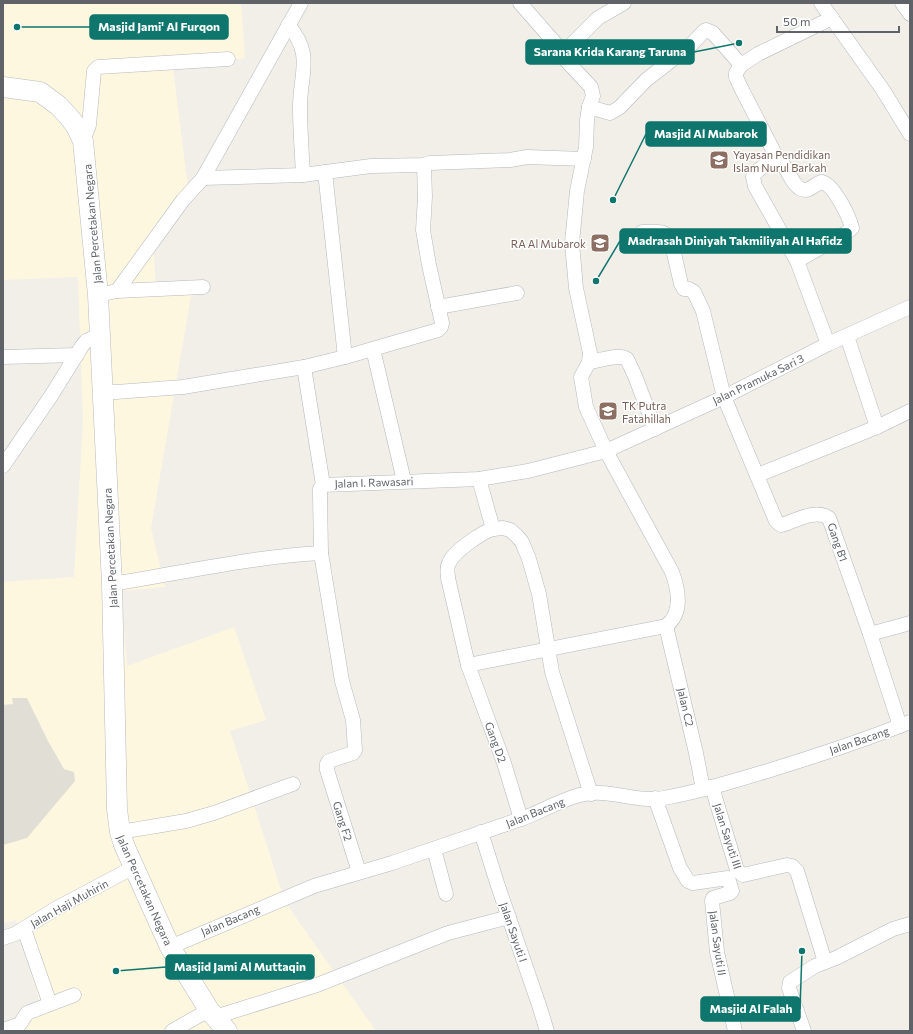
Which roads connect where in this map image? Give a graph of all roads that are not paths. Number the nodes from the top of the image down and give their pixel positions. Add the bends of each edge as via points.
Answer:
1 (301, 3) edge
2 (520, 3) edge
3 (624, 3) edge
4 (821, 3) edge
5 (902, 3) edge
6 (910, 14) edge
7 (832, 18) junction
8 (288, 25) junction
9 (561, 55) junction
10 (228, 59) dead end
11 (741, 65) junction
12 (3, 87) edge
13 (589, 107) junction
14 (910, 134) edge
15 (84, 141) junction
16 (776, 156) junction
17 (584, 159) junction
18 (424, 165) junction
19 (325, 172) junction
20 (303, 175) junction
21 (203, 178) junction
22 (642, 232) dead end
23 (797, 261) junction
24 (204, 287) dead end
25 (108, 293) junction
26 (517, 293) dead end
27 (438, 307) junction
28 (910, 307) edge
29 (100, 335) junction
30 (847, 336) junction
31 (828, 344) junction
32 (373, 349) junction
33 (76, 355) junction
34 (3, 357) edge
35 (345, 357) junction
36 (589, 362) junction
37 (304, 367) junction
38 (102, 391) junction
39 (724, 397) junction
40 (910, 411) edge
41 (877, 427) junction
42 (655, 429) junction
43 (606, 451) junction
44 (3, 466) edge
45 (758, 476) junction
46 (479, 479) junction
47 (404, 481) junction
48 (323, 484) junction
49 (493, 529) junction
50 (321, 553) junction
51 (112, 584) junction
52 (910, 623) edge
53 (666, 626) junction
54 (870, 634) junction
55 (549, 649) junction
56 (468, 665) junction
57 (905, 724) edge
58 (327, 770) joint
59 (293, 784) dead end
60 (707, 788) junction
61 (590, 794) junction
62 (655, 798) junction
63 (522, 819) junction
64 (120, 832) junction
65 (481, 832) junction
66 (434, 849) junction
67 (134, 867) junction
68 (359, 872) junction
69 (735, 877) junction
70 (446, 894) dead end
71 (510, 917) junction
72 (910, 924) edge
73 (24, 928) junction
74 (3, 938) edge
75 (170, 947) junction
76 (825, 962) junction
77 (74, 995) dead end
78 (50, 1004) junction
79 (217, 1019) edge
80 (3, 1030) edge
81 (172, 1031) edge
82 (546, 1031) edge
83 (735, 1031) edge
84 (804, 1031) edge

1 - 8 street
2 - 9 street via 562,51
3 - 9 street via 598,18
4 - 7 street
5 - 6 street
7 - 11 street
7 - 14 street via 883,90
8 - 20 street via 297,35 304,58 300,106
8 - 21 street
9 - 13 street via 591,87 593,96
10 - 15 street via 98,67 94,71 89,125
11 - 13 street via 713,33 706,30 690,46 646,80 619,108 610,113
11 - 16 street via 736,77
12 - 15 main road, Jalan Percetakan Negara via 40,92 69,117
13 - 17 street
15 - 25 main road, Jalan Percetakan Negara
16 - 23 street via 753,177 755,186
16 - 23 street via 781,159 799,188 808,189 822,182 829,186 852,228
17 - 18 street via 527,157
17 - 36 street via 577,191 572,243 576,288 590,353
18 - 19 street via 371,166
18 - 27 street via 423,230
19 - 20 street
19 - 35 street
20 - 21 street
21 - 25 street
22 - 39 street, Gang B1 via 660,232 671,240 682,287 694,292 703,311
23 - 31 street
24 - 25 street
25 - 29 main road, Jalan Percetakan Negara
26 - 27 street
27 - 32 street via 442,323 438,330
28 - 30 street, Jalan Pramuka Sari 3
29 - 33 street via 86,341
29 - 38 main road, Jalan Percetakan Negara
30 - 31 street, Jalan Pramuka Sari 3
30 - 41 street
31 - 39 street, Jalan Pramuka Sari 3
32 - 35 street
32 - 47 street
33 - 34 street
33 - 44 street via 52,396
35 - 37 street
36 - 42 street via 618,357 627,359
36 - 43 street via 581,377 586,407
37 - 38 street via 183,387
37 - 48 street
38 - 51 main road, Jalan Percetakan Negara
39 - 42 street, Jalan Pramuka Sari 3
39 - 45 street, Gang B1
40 - 41 street
41 - 45 street
42 - 43 street, Jalan Pramuka Sari 3
43 - 46 street, Jalan I. Rawasari via 528,471
43 - 53 street via 678,587 677,612
45 - 54 street, Gang B1 via 776,521 781,524 817,514 824,514 829,518
46 - 47 street, Jalan I. Rawasari
46 - 49 street
47 - 48 street, Jalan I. Rawasari
48 - 50 street, Jalan I. Rawasari via 320,494
49 - 55 street via 510,530 522,542 536,582
49 - 56 street, Gang D2 via 460,550 447,568
50 - 51 street via 225,564
50 - 58 street, Jalan I. Rawasari via 342,681 353,720 355,750 329,761
51 - 64 main road, Jalan Percetakan Negara via 117,809
52 - 54 street
53 - 55 street
53 - 60 street, Jalan C2 via 696,753
54 - 57 street, Gang B1
55 - 56 street
55 - 61 street via 552,672
56 - 63 street, Gang D2
57 - 60 street, Jalan Bacang via 796,762
58 - 68 street, Gang F2
59 - 64 street via 186,821
60 - 62 street, Jalan Bacang
60 - 69 street, Jalan Sayuti III via 737,870
61 - 62 street, Jalan Bacang via 601,793 638,799
61 - 63 street, Jalan Bacang via 572,797
62 - 69 street via 680,868 688,881 693,883
63 - 65 street, Jalan Bacang
64 - 67 main road, Jalan Percetakan Negara
65 - 66 street, Jalan Bacang
65 - 71 street, Jalan Sayuti I
66 - 68 street, Jalan Bacang
66 - 70 street
67 - 73 street, Jalan Haji Muhirin
67 - 75 main road, Jalan Percetakan Negara
68 - 75 street, Jalan Bacang via 314,886
69 - 76 street, Jalan Sayuti III via 787,866 794,868
69 - 83 street, Jalan Sayuti II via 732,891 713,898 712,901 717,952
71 - 79 street via 448,933 317,985
71 - 82 street, Jalan Sayuti I
72 - 76 street via 893,929
73 - 74 street, Jalan Haji Muhirin
73 - 78 street
75 - 79 main road, Jalan Percetakan Negara
76 - 84 street via 793,979 789,984
77 - 78 street
78 - 80 street via 27,1013 20,1024
79 - 81 street

